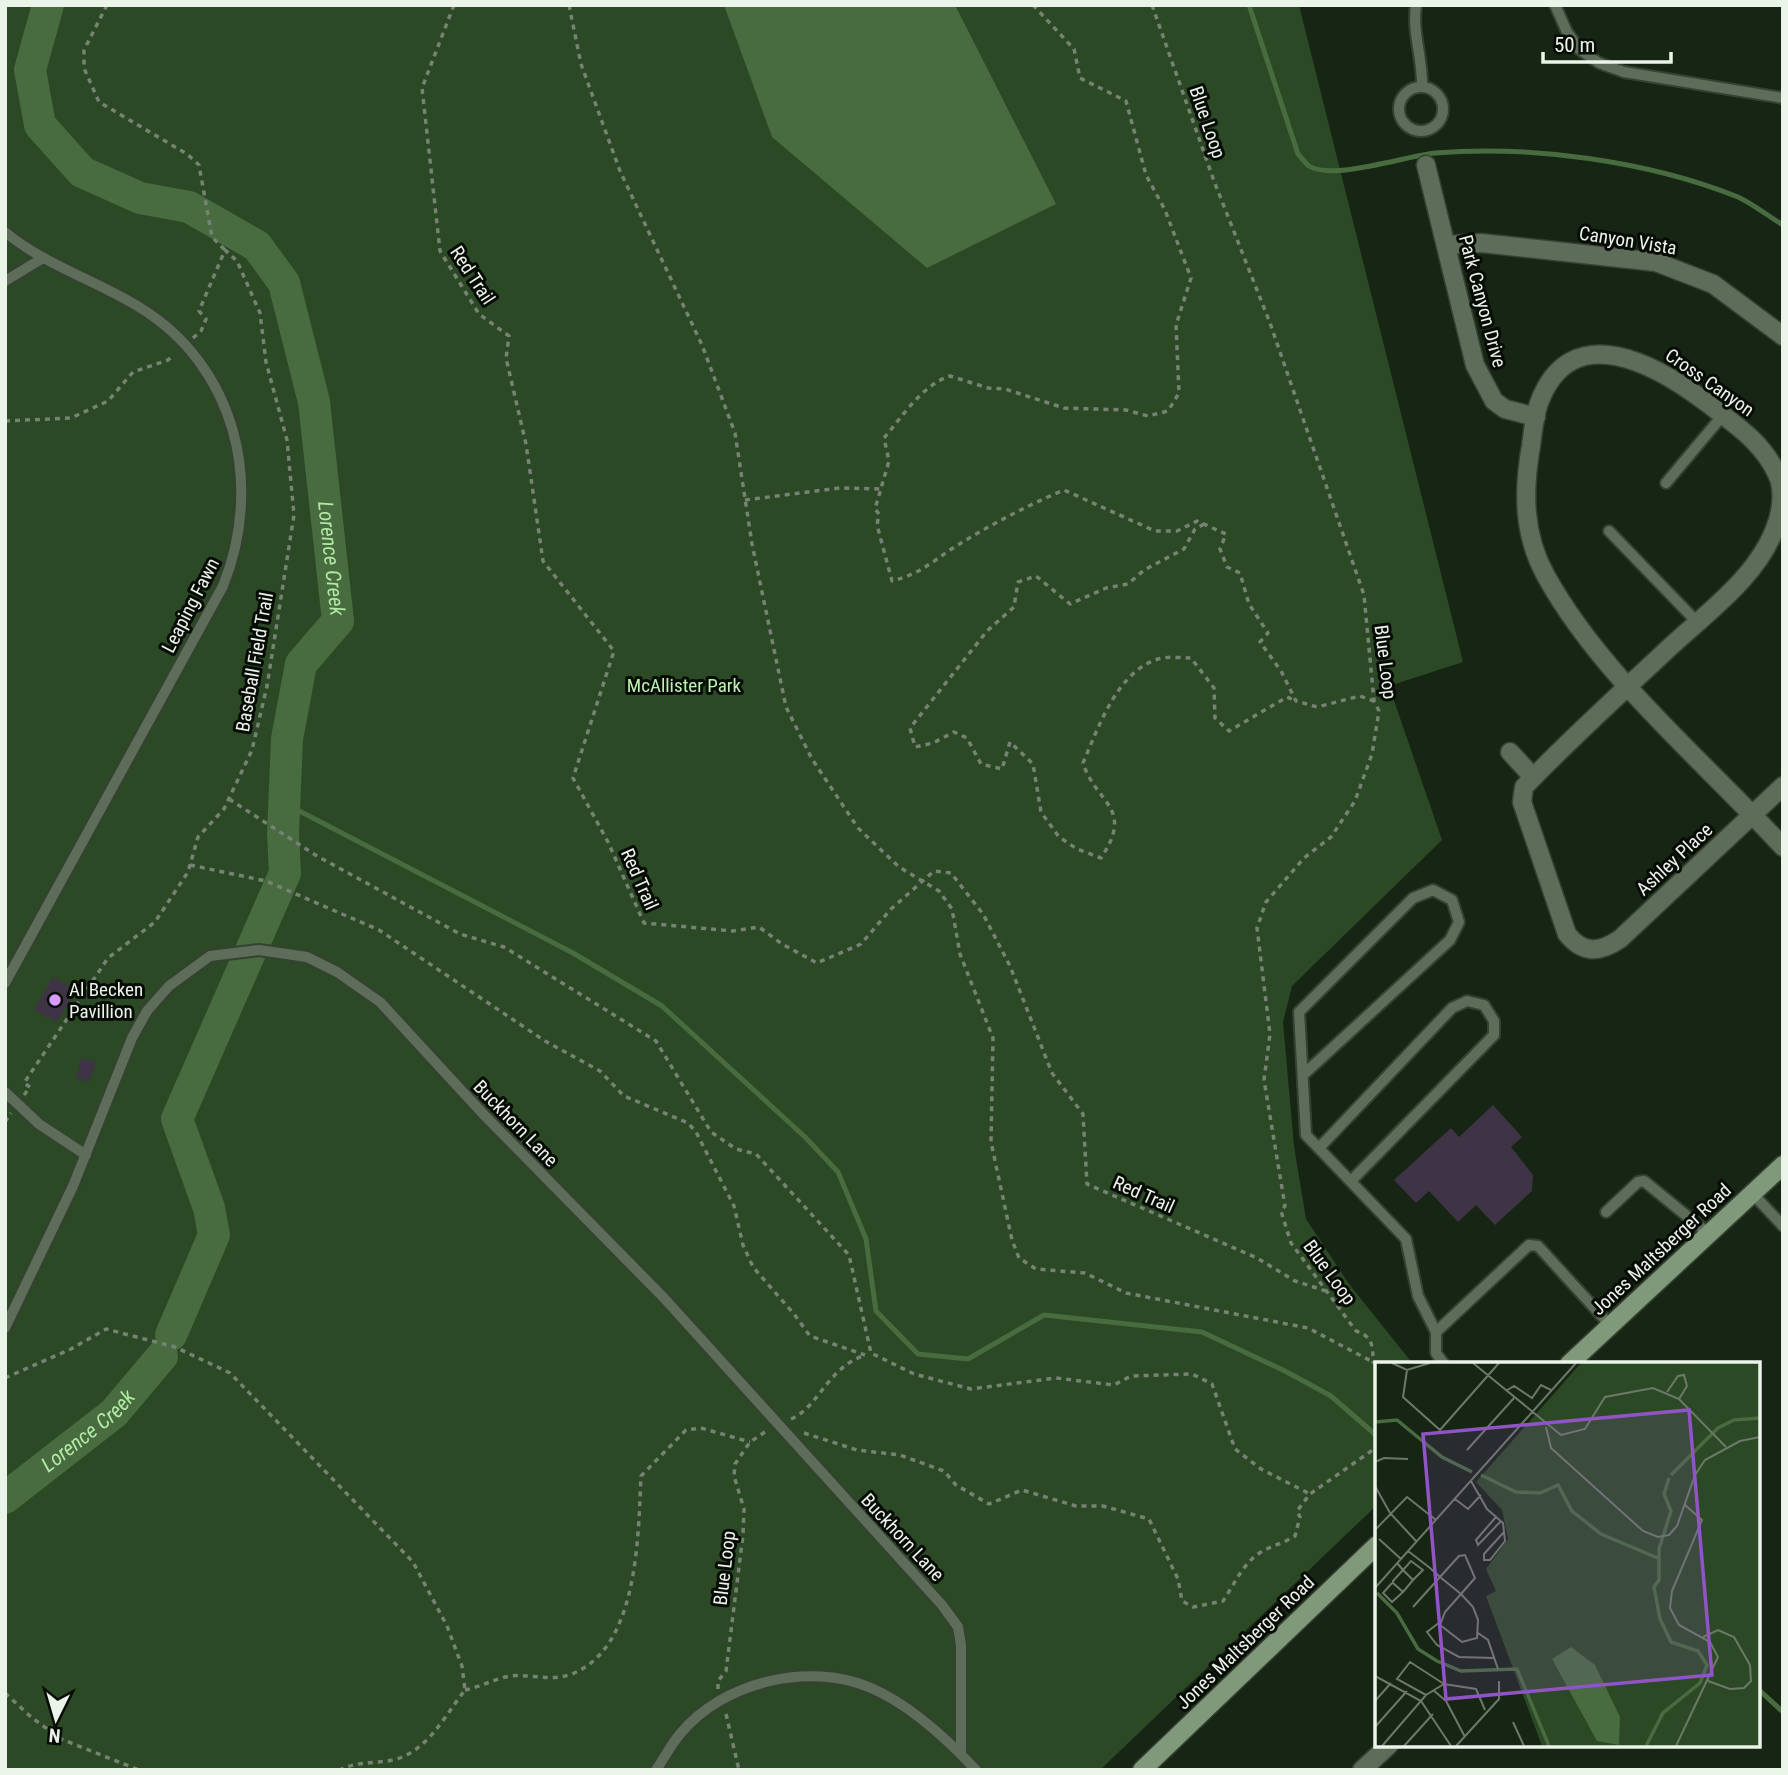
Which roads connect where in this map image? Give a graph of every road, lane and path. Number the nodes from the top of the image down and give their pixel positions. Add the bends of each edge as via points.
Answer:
1 (107, 5) edge
2 (454, 5) edge
3 (569, 5) edge
4 (1033, 5) edge
5 (1152, 5) edge
6 (1416, 5) edge
7 (1555, 5) edge
8 (1422, 87) junction
9 (1783, 98) edge
10 (1426, 165) dead end
11 (5, 232) edge
12 (1446, 245) junction
13 (225, 250) junction
14 (43, 258) junction
15 (5, 281) edge
16 (1783, 335) edge
17 (185, 345) junction
18 (1723, 415) junction
19 (1536, 417) junction
20 (5, 421) edge
21 (1666, 484) dead end
22 (880, 489) junction
23 (745, 500) junction
24 (1781, 510) edge
25 (1204, 524) junction
26 (1609, 531) dead end
27 (1697, 622) junction
28 (1629, 686) junction
29 (1296, 701) junction
30 (1374, 701) junction
31 (1510, 752) dead end
32 (1534, 776) junction
33 (1783, 786) edge
34 (229, 799) junction
35 (1753, 814) junction
36 (1783, 847) edge
37 (190, 865) junction
38 (921, 880) junction
39 (5, 983) edge
40 (1303, 1075) junction
41 (5, 1092) edge
42 (24, 1095) dead end
43 (1319, 1148) junction
44 (86, 1155) junction
45 (1783, 1165) edge
46 (1351, 1181) junction
47 (1752, 1193) junction
48 (1606, 1212) dead end
49 (1783, 1226) edge
50 (1709, 1234) junction
51 (1326, 1291) junction
52 (1610, 1325) junction
53 (5, 1328) edge
54 (1436, 1332) junction
55 (871, 1353) junction
56 (865, 1355) junction
57 (1443, 1362) edge
58 (1571, 1362) edge
59 (1375, 1363) edge
60 (5, 1378) edge
61 (776, 1425) junction
62 (750, 1442) junction
63 (1375, 1448) edge
64 (1310, 1494) junction
65 (1375, 1547) edge
66 (464, 1690) junction
67 (5, 1693) edge
68 (720, 1694) dead end
69 (726, 1714) dead end
70 (1387, 1747) edge
71 (961, 1754) junction
72 (139, 1770) edge
73 (317, 1770) edge
74 (326, 1770) edge
75 (340, 1770) edge
76 (656, 1770) edge
77 (739, 1770) edge
78 (976, 1770) edge
79 (1142, 1770) edge
80 (1362, 1770) edge

1 - 13 path, Baseball Field Trail via 84,50 84,68 99,102 199,165 212,237
2 - 38 path, Red Trail via 422,88 440,251 479,314 509,336 506,358 526,444 543,561 614,651 572,778 608,842 644,923 733,931 759,927 817,962 862,944
3 - 23 path via 581,64 620,171 702,345 734,433
4 - 22 path via 1074,49 1080,78 1126,101 1146,175 1191,278 1176,325 1179,393 1168,411 1148,416 1126,410 1064,408 950,376 923,394 884,438 889,461
5 - 30 path, Blue Loop via 1270,323 1364,595
6 - 8 lane
7 - 9 lane via 1579,49 1599,63 1624,72
8 - 8 lane via 1404,95 1399,111 1407,126 1423,130 1438,122 1443,106 1434,92
10 - 12 street, Park Canyon Drive
11 - 14 lane, Leaping Fawn
12 - 16 street, Canyon Vista via 1481,243 1666,265 1713,284
12 - 19 street, Park Canyon Drive via 1475,365 1486,390 1505,409
13 - 17 path via 199,311 206,319 201,331
13 - 34 path, Baseball Field Trail via 237,261 260,313 267,362 288,440 294,515 267,686 255,737
14 - 15 lane
14 - 17 lane, Leaping Fawn via 138,306
17 - 20 path via 168,360 133,372 108,401 71,418
17 - 39 lane, Leaping Fawn via 216,387 234,429 243,474 238,542 223,586
18 - 19 street, Cross Canyon via 1665,373 1610,354 1585,356 1565,366 1548,385
18 - 21 lane
18 - 24 street, Cross Canyon via 1760,445 1779,477
19 - 28 street, Cross Canyon via 1525,506 1534,548 1549,583 1581,632
22 - 23 path via 840,488
22 - 25 path via 877,525 892,581 918,574 954,548 1064,490 1155,531 1177,531 1197,521
23 - 38 path via 786,707 812,759 858,828 899,867
24 - 27 street, Cross Canyon via 1766,549 1745,577
25 - 29 path via 1226,534 1220,549 1227,567 1240,573 1250,604 1268,633 1260,642
25 - 29 path via 1184,549 1128,584 1070,604 1036,576 1018,582 1014,607 987,631 910,728 915,747 933,744 954,732 967,738 981,764 1002,769 1010,742 1033,764 1041,812 1059,837 1101,858 1113,841 1114,810 1089,781 1083,763 1101,721 1136,669 1160,658 1191,658 1214,688 1215,718 1229,731 1287,697
26 - 27 lane
27 - 28 street, Cross Canyon
28 - 32 street
28 - 35 street, Cross Canyon
29 - 30 path via 1317,707 1360,696
30 - 51 path, Blue Loop via 1379,711 1372,754 1355,801 1331,837 1304,858 1266,902 1257,928 1270,1034 1264,1080 1284,1206 1281,1211 1291,1244
31 - 32 street
32 - 35 street, Ashley Place via 1524,787 1521,802 1567,934 1587,950 1604,949 1620,939
33 - 35 street, Ashley Place
34 - 37 path, Baseball Field Trail via 198,836
34 - 55 path via 317,856 460,934 505,947 656,1041 711,1132 736,1149 755,1154 849,1255
35 - 36 street, Cross Canyon
37 - 42 path, Baseball Field Trail via 155,922 108,958 24,1083 30,1087
37 - 56 path via 266,881 379,930 545,1041 600,1071 624,1096 688,1124 734,1206 753,1267 810,1336
38 - 51 path, Red Trail via 934,871 951,873 983,914 1010,966 1052,1073 1083,1114 1087,1184 1257,1258 1295,1281
38 - 59 path via 939,891 952,908 960,954 993,1038 991,1142 1019,1258 1036,1269 1085,1273 1126,1293 1308,1328
40 - 40 lane via 1300,1012 1413,898 1433,890 1452,900 1459,922 1450,940
40 - 43 lane via 1306,1135
41 - 44 lane via 39,1124
43 - 46 lane
43 - 46 lane via 1452,1008 1466,1001 1485,1005 1494,1021 1494,1035
44 - 53 lane, Buckhorn Lane
44 - 61 lane, Buckhorn Lane via 131,1038 169,986 210,956 259,950 307,957 380,1002 664,1298
45 - 47 main road, Jones Maltsberger Road
46 - 54 lane via 1406,1239 1418,1296
47 - 49 lane
47 - 50 main road, Jones Maltsberger Road
48 - 50 lane via 1644,1181
50 - 52 main road, Jones Maltsberger Road
51 - 59 path, Blue Loop via 1356,1331 1373,1343
52 - 54 lane via 1538,1246 1529,1245
52 - 58 main road, Jones Maltsberger Road
54 - 57 lane via 1436,1353
55 - 56 path
55 - 64 path via 914,1374 971,1389 1056,1378 1114,1385 1131,1376 1192,1374 1212,1384 1235,1448 1261,1469
56 - 61 path via 827,1380 801,1415
60 - 66 path via 106,1329 174,1347 230,1373 413,1562 447,1626 462,1666
61 - 62 path
61 - 64 path via 857,1450 900,1455 944,1471 956,1485 989,1504 1022,1490 1076,1506 1103,1506 1149,1519 1178,1579 1182,1601 1193,1607 1223,1601 1251,1560 1295,1536 1297,1511
61 - 71 lane, Buckhorn Lane via 958,1627
62 - 66 path via 701,1428 686,1430 641,1476 632,1578 613,1636 595,1660 570,1675 506,1677
62 - 68 path, Blue Loop via 734,1476 744,1510 743,1535 726,1671 718,1681
63 - 64 path
65 - 79 main road, Jones Maltsberger Road
66 - 75 path via 421,1749 393,1760 351,1764
67 - 72 path via 61,1739
69 - 77 path
70 - 80 street
71 - 76 lane via 925,1723 871,1688 817,1677 790,1678 732,1694 705,1711 681,1733
71 - 78 lane
73 - 74 path

